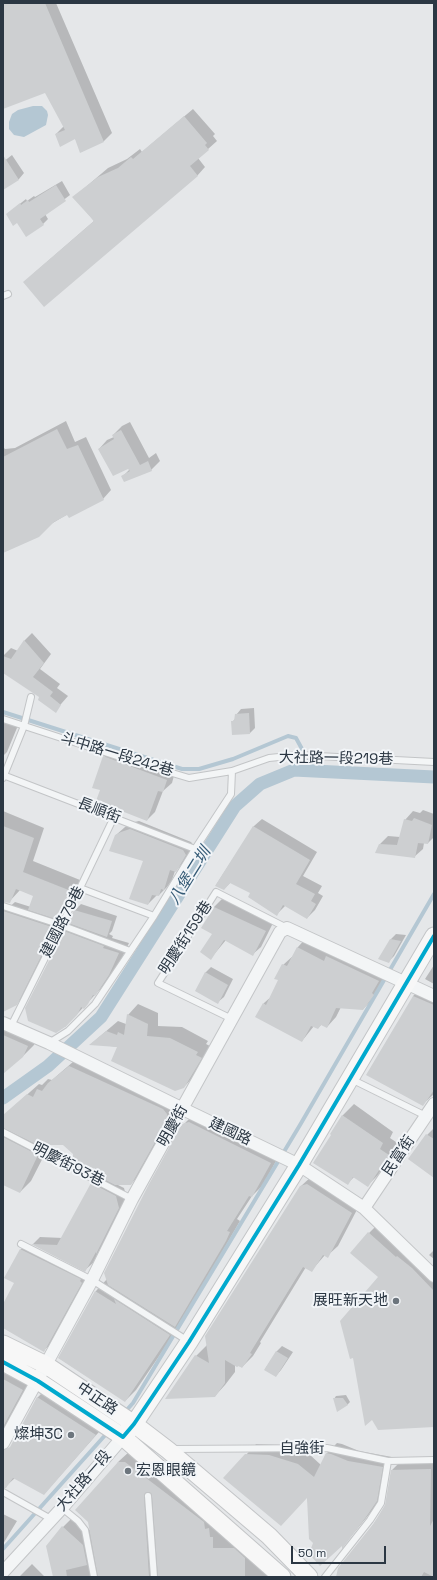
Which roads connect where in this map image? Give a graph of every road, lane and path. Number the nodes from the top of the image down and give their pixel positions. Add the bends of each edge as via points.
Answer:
1 (31, 697) dead end
2 (3, 719) edge
3 (24, 726) junction
4 (434, 762) edge
5 (232, 771) junction
6 (3, 776) edge
7 (114, 817) junction
8 (195, 849) junction
9 (80, 888) junction
10 (3, 906) edge
11 (154, 916) junction
12 (61, 925) junction
13 (287, 928) junction
14 (434, 936) edge
15 (130, 951) junction
16 (405, 982) junction
17 (434, 996) edge
18 (232, 1019) junction
19 (7, 1025) edge
20 (49, 1043) junction
21 (350, 1078) junction
22 (434, 1104) edge
23 (183, 1109) junction
24 (426, 1116) junction
25 (3, 1132) edge
26 (299, 1165) junction
27 (132, 1199) junction
28 (364, 1208) junction
29 (21, 1244) dead end
30 (434, 1276) edge
31 (92, 1280) junction
32 (189, 1342) junction
33 (3, 1344) edge
34 (3, 1362) edge
35 (46, 1365) junction
36 (38, 1381) junction
37 (129, 1430) junction
38 (3, 1443) edge
39 (168, 1450) junction
40 (434, 1460) edge
41 (388, 1461) junction
42 (3, 1492) edge
43 (148, 1496) dead end
44 (62, 1508) junction
45 (51, 1519) junction
46 (3, 1572) edge
47 (94, 1577) edge
48 (154, 1577) edge
49 (282, 1577) edge
50 (309, 1577) edge
51 (325, 1577) edge

1 - 3 lane
2 - 3 lane, 斗中路一段242巷
3 - 5 lane, 斗中路一段242巷 via 190,778
3 - 6 lane
4 - 5 lane, 大社路一段219巷 via 299,755 269,758
5 - 8 lane via 231,794
6 - 7 lane, 長順街
7 - 8 lane, 長順街
7 - 9 lane, 建國路79巷
8 - 11 lane
9 - 11 lane
9 - 12 lane, 建國路79巷
10 - 12 lane
11 - 15 lane
12 - 15 lane
12 - 19 lane, 建國路79巷
13 - 16 street
13 - 18 street, 明慶街 via 280,932
13 - 18 lane, 明慶街159巷 via 216,892 158,983
14 - 16 street, 大社路一段
15 - 20 lane via 95,1004 68,1031
16 - 17 street
16 - 21 street, 大社路一段
18 - 23 street, 明慶街
19 - 20 street, 建國路
20 - 23 street, 建國路
21 - 24 lane
21 - 26 street, 大社路一段
22 - 24 street, 民富街
23 - 26 street, 建國路
23 - 27 street, 明慶街
24 - 28 street, 民富街
25 - 27 lane, 明慶街93巷
26 - 28 street, 建國路
26 - 32 street, 大社路一段
27 - 31 street, 明慶街
28 - 30 street, 建國路
29 - 31 lane
31 - 32 lane
31 - 35 street, 明慶街
32 - 37 street, 大社路一段
33 - 35 street, 中正路
34 - 36 street, 中正路
35 - 36 street, 明慶街
35 - 37 street, 中正路
36 - 37 street, 中正路
36 - 38 street, 明慶街
37 - 39 street, 中正路
37 - 44 street, 大社路一段
37 - 49 street, 中正路
39 - 41 lane, 自強街 via 327,1448
39 - 50 street, 中正路 via 269,1536
40 - 41 lane, 自強街
41 - 51 lane via 381,1503
42 - 45 lane
43 - 48 lane
44 - 45 street, 大社路一段
44 - 47 lane via 85,1530
45 - 46 street, 大社路一段

